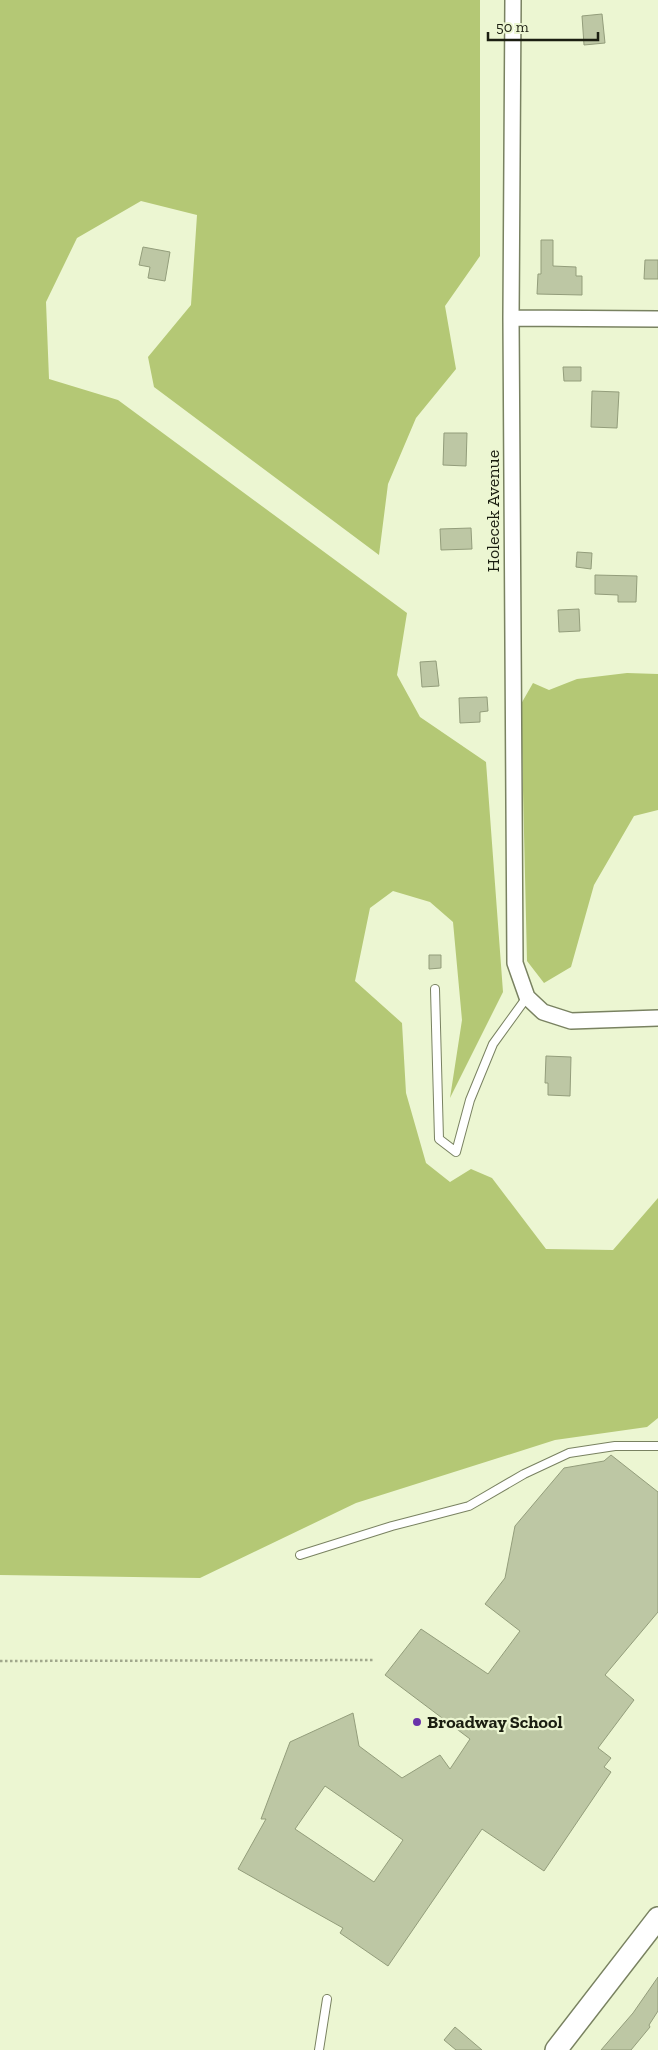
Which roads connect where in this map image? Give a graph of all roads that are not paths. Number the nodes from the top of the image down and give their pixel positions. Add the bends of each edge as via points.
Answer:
1 (513, 0) edge
2 (511, 318) junction
3 (658, 319) edge
4 (435, 990) dead end
5 (526, 997) junction
6 (658, 1018) edge
7 (658, 1446) edge
8 (300, 1555) dead end
9 (658, 1918) edge
10 (327, 1999) dead end
11 (320, 2050) edge
12 (556, 2050) edge

1 - 2 street, Holecek Avenue
2 - 3 street
2 - 5 street, Holecek Avenue via 515,963
4 - 5 lane via 439,1139 456,1152 470,1100 494,1044
5 - 6 street via 543,1012 571,1021
7 - 8 lane via 615,1446 569,1453 468,1506
9 - 12 street
10 - 11 lane

